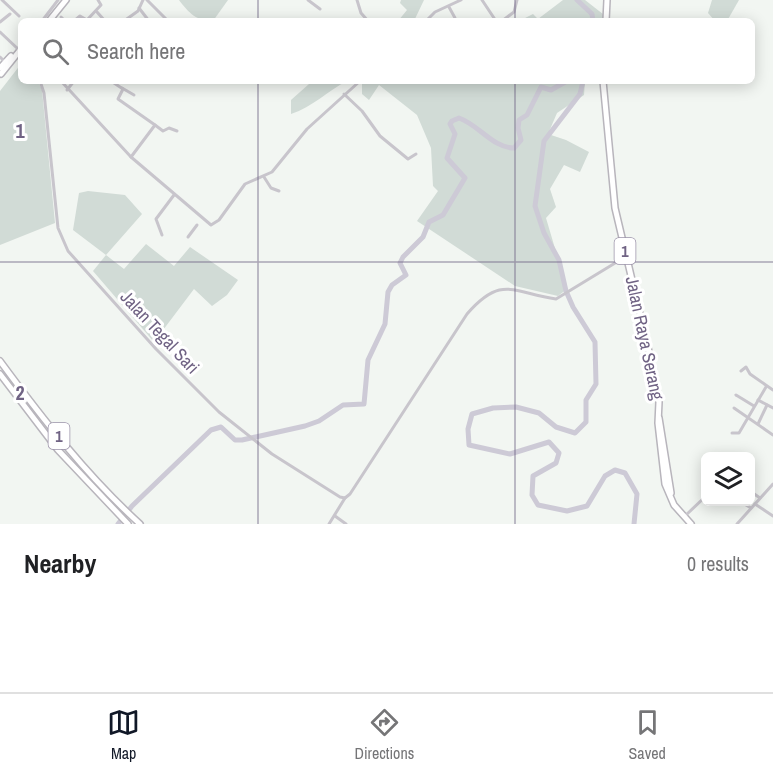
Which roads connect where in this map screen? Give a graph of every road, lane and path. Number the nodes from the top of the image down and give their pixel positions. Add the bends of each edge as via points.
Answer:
1 (2, 0) edge
2 (98, 0) edge
3 (145, 0) edge
4 (308, 0) edge
5 (357, 0) edge
6 (461, 0) edge
7 (482, 0) edge
8 (517, 0) edge
9 (607, 0) edge
10 (60, 1) edge
11 (449, 7) junction
12 (139, 8) junction
13 (320, 9) dead end
14 (97, 12) junction
15 (10, 14) dead end
16 (19, 16) dead end
17 (45, 18) edge
18 (51, 18) edge
19 (90, 18) edge
20 (102, 18) edge
21 (127, 18) edge
22 (146, 18) edge
23 (165, 18) edge
24 (365, 18) edge
25 (429, 18) edge
26 (455, 18) edge
27 (494, 18) edge
28 (506, 18) edge
29 (606, 18) edge
30 (0, 22) edge
31 (0, 32) edge
32 (18, 47) edge
33 (18, 51) edge
34 (18, 51) edge
35 (0, 57) edge
36 (5, 62) junction
37 (0, 71) edge
38 (41, 84) edge
39 (63, 84) edge
40 (72, 84) edge
41 (116, 84) edge
42 (356, 84) edge
43 (603, 84) edge
44 (122, 88) junction
45 (67, 90) junction
46 (344, 94) junction
47 (134, 95) dead end
48 (155, 125) junction
49 (177, 131) dead end
50 (416, 154) dead end
51 (131, 157) junction
52 (264, 177) junction
53 (279, 191) dead end
54 (174, 195) junction
55 (200, 222) junction
56 (162, 235) dead end
57 (188, 237) dead end
58 (626, 257) junction
59 (0, 361) edge
60 (741, 371) dead end
61 (0, 374) edge
62 (766, 387) junction
63 (773, 390) edge
64 (736, 396) dead end
65 (758, 400) junction
66 (31, 404) junction
67 (767, 405) junction
68 (754, 406) junction
69 (734, 408) dead end
70 (773, 408) edge
71 (25, 409) junction
72 (659, 418) junction
73 (748, 418) junction
74 (758, 424) junction
75 (732, 433) dead end
76 (773, 435) edge
77 (773, 484) edge
78 (755, 494) edge
79 (345, 498) junction
80 (760, 498) junction
81 (701, 500) edge
82 (755, 504) joint
83 (748, 506) edge
84 (751, 508) joint
85 (686, 515) junction
86 (335, 516) junction
87 (773, 516) edge
88 (126, 522) edge
89 (140, 524) edge
90 (329, 524) edge
91 (346, 524) edge
92 (691, 524) edge
93 (695, 524) edge
94 (737, 524) edge

1 - 16 street
2 - 14 street
3 - 12 street
3 - 23 street
4 - 13 street
5 - 24 street
6 - 11 street
7 - 27 street
8 - 28 street via 514,12
9 - 29 highway
10 - 17 street
10 - 18 highway
11 - 25 street
11 - 26 street
12 - 21 street
12 - 22 street
14 - 19 street
14 - 20 street
15 - 30 street
31 - 32 street
33 - 36 highway
34 - 37 highway
35 - 36 street
36 - 37 highway
38 - 79 street, Jalan Tegal Sari via 57,228 62,242 156,349 237,428
39 - 45 street
40 - 45 street
41 - 44 street
42 - 46 street
43 - 58 highway, Jalan Raya Serang / 1 via 615,208
44 - 47 street
44 - 48 street via 118,99
45 - 51 street
46 - 50 street via 385,141 408,159
46 - 52 street
48 - 49 street via 163,131
48 - 51 street
51 - 54 street
52 - 53 street via 271,188
52 - 55 street via 245,184 215,224
54 - 55 street
54 - 56 street via 156,219
55 - 57 street
58 - 72 highway, Jalan Raya Serang / 1 via 645,329
58 - 79 street via 556,299 502,289 480,300
59 - 66 highway, 1
60 - 62 street via 746,367
61 - 71 highway, 1
62 - 63 street
62 - 65 street
64 - 68 street
65 - 67 street
65 - 68 street
66 - 71 highway
66 - 89 highway, 1
67 - 70 street
67 - 74 street
68 - 73 street
69 - 73 street
71 - 88 highway, 1
72 - 85 highway, Jalan Raya Serang / 1 via 670,491
72 - 92 highway, Jalan Raya Serang / 1 via 665,484 674,505
73 - 74 street
73 - 75 street via 738,434
74 - 76 street
77 - 80 street
78 - 80 street
79 - 86 street
80 - 82 street
81 - 85 street
82 - 87 street
83 - 84 street
84 - 94 street
85 - 93 highway, Jalan Raya Serang / 1
86 - 90 street
86 - 91 street

